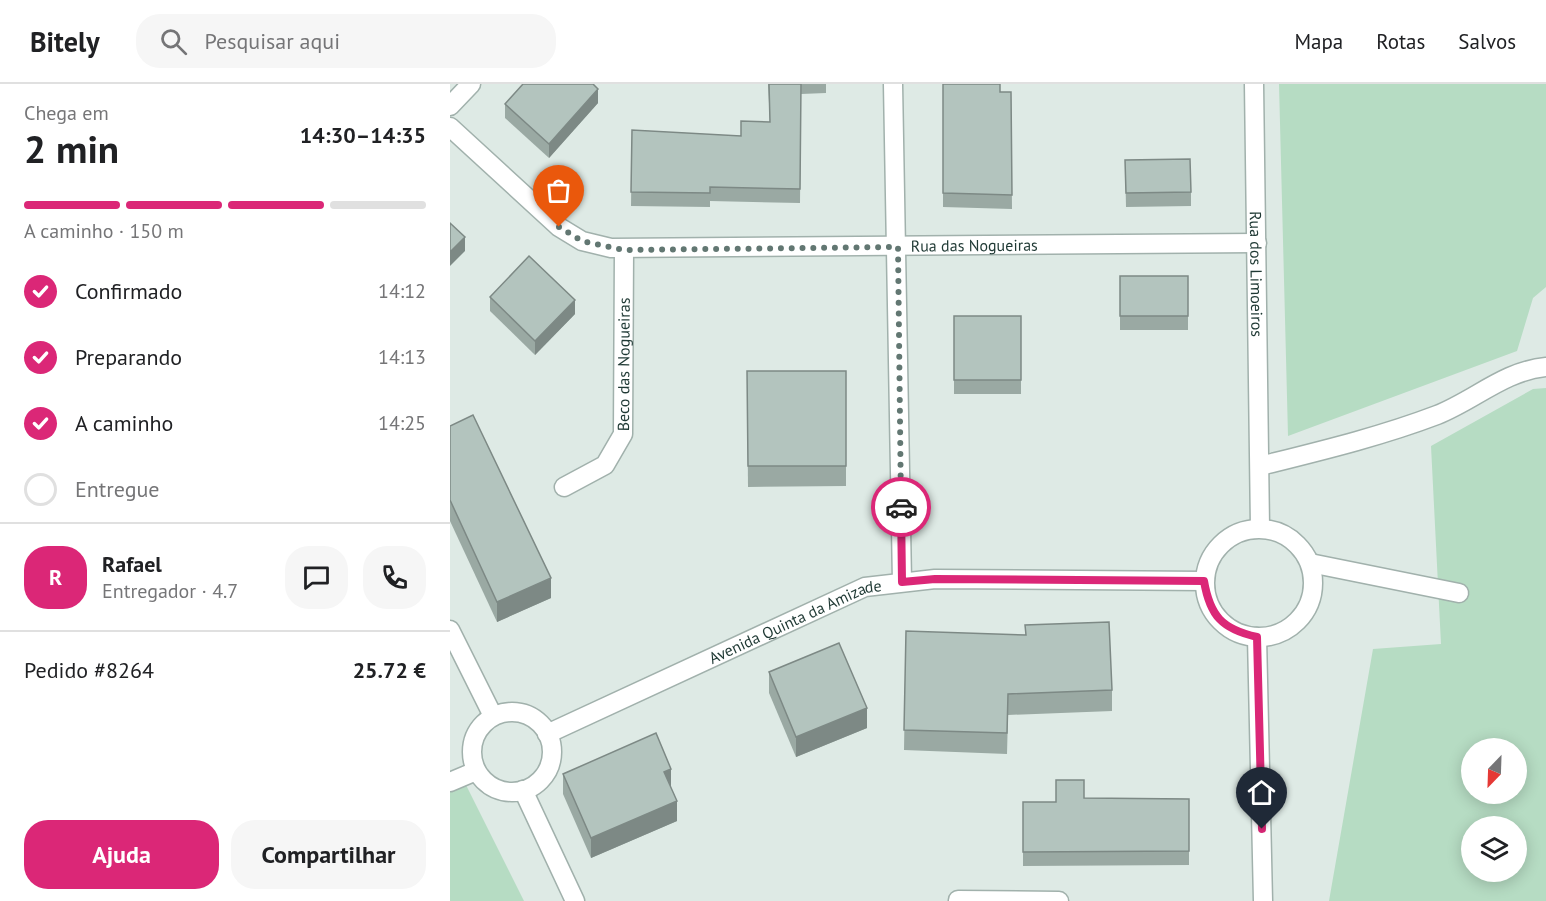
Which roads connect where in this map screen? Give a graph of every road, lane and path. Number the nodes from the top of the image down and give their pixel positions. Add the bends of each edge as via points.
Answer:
1 (471, 84) edge
2 (893, 84) edge
3 (1254, 84) edge
4 (450, 106) edge
5 (450, 127) edge
6 (1257, 243) junction
7 (898, 247) junction
8 (624, 250) junction
9 (1546, 353) edge
10 (1540, 367) edge
11 (1260, 466) junction
12 (564, 487) dead end
13 (1260, 528) junction
14 (1310, 563) junction
15 (1204, 581) junction
16 (902, 582) junction
17 (1459, 593) dead end
18 (450, 630) edge
19 (1257, 637) junction
20 (493, 717) junction
21 (547, 734) junction
22 (476, 771) junction
23 (450, 782) edge
24 (523, 790) junction
25 (958, 900) edge
26 (575, 901) edge
27 (1059, 901) edge
28 (1263, 901) edge

1 - 4 street
2 - 7 street
3 - 6 street, Rua dos Limoeiros
5 - 8 street, Rua das Nogueiras via 570,235
6 - 7 street, Rua das Nogueiras
6 - 11 street, Rua dos Limoeiros
7 - 8 street, Rua das Nogueiras
7 - 16 street
8 - 12 street, Beco das Nogueiras via 623,434 605,465
9 - 10 street
10 - 11 street via 1500,380 1447,410 1390,432
11 - 13 street, Rua dos Limoeiros
13 - 14 street via 1281,533 1299,545
13 - 15 street via 1240,531 1221,543 1209,560
14 - 17 street
14 - 19 street via 1313,584 1303,614 1278,634
15 - 16 street, Avenida Quinta da Amizade
15 - 19 street via 1208,602 1219,620 1236,632
16 - 21 street, Avenida Quinta da Amizade via 865,587
18 - 20 street
19 - 28 street
20 - 21 street via 508,712 524,714 538,721
20 - 22 street via 473,740 471,755
21 - 24 street via 552,748 550,764 542,778
22 - 23 street
22 - 24 street via 486,783 500,790
24 - 26 street
25 - 27 street

